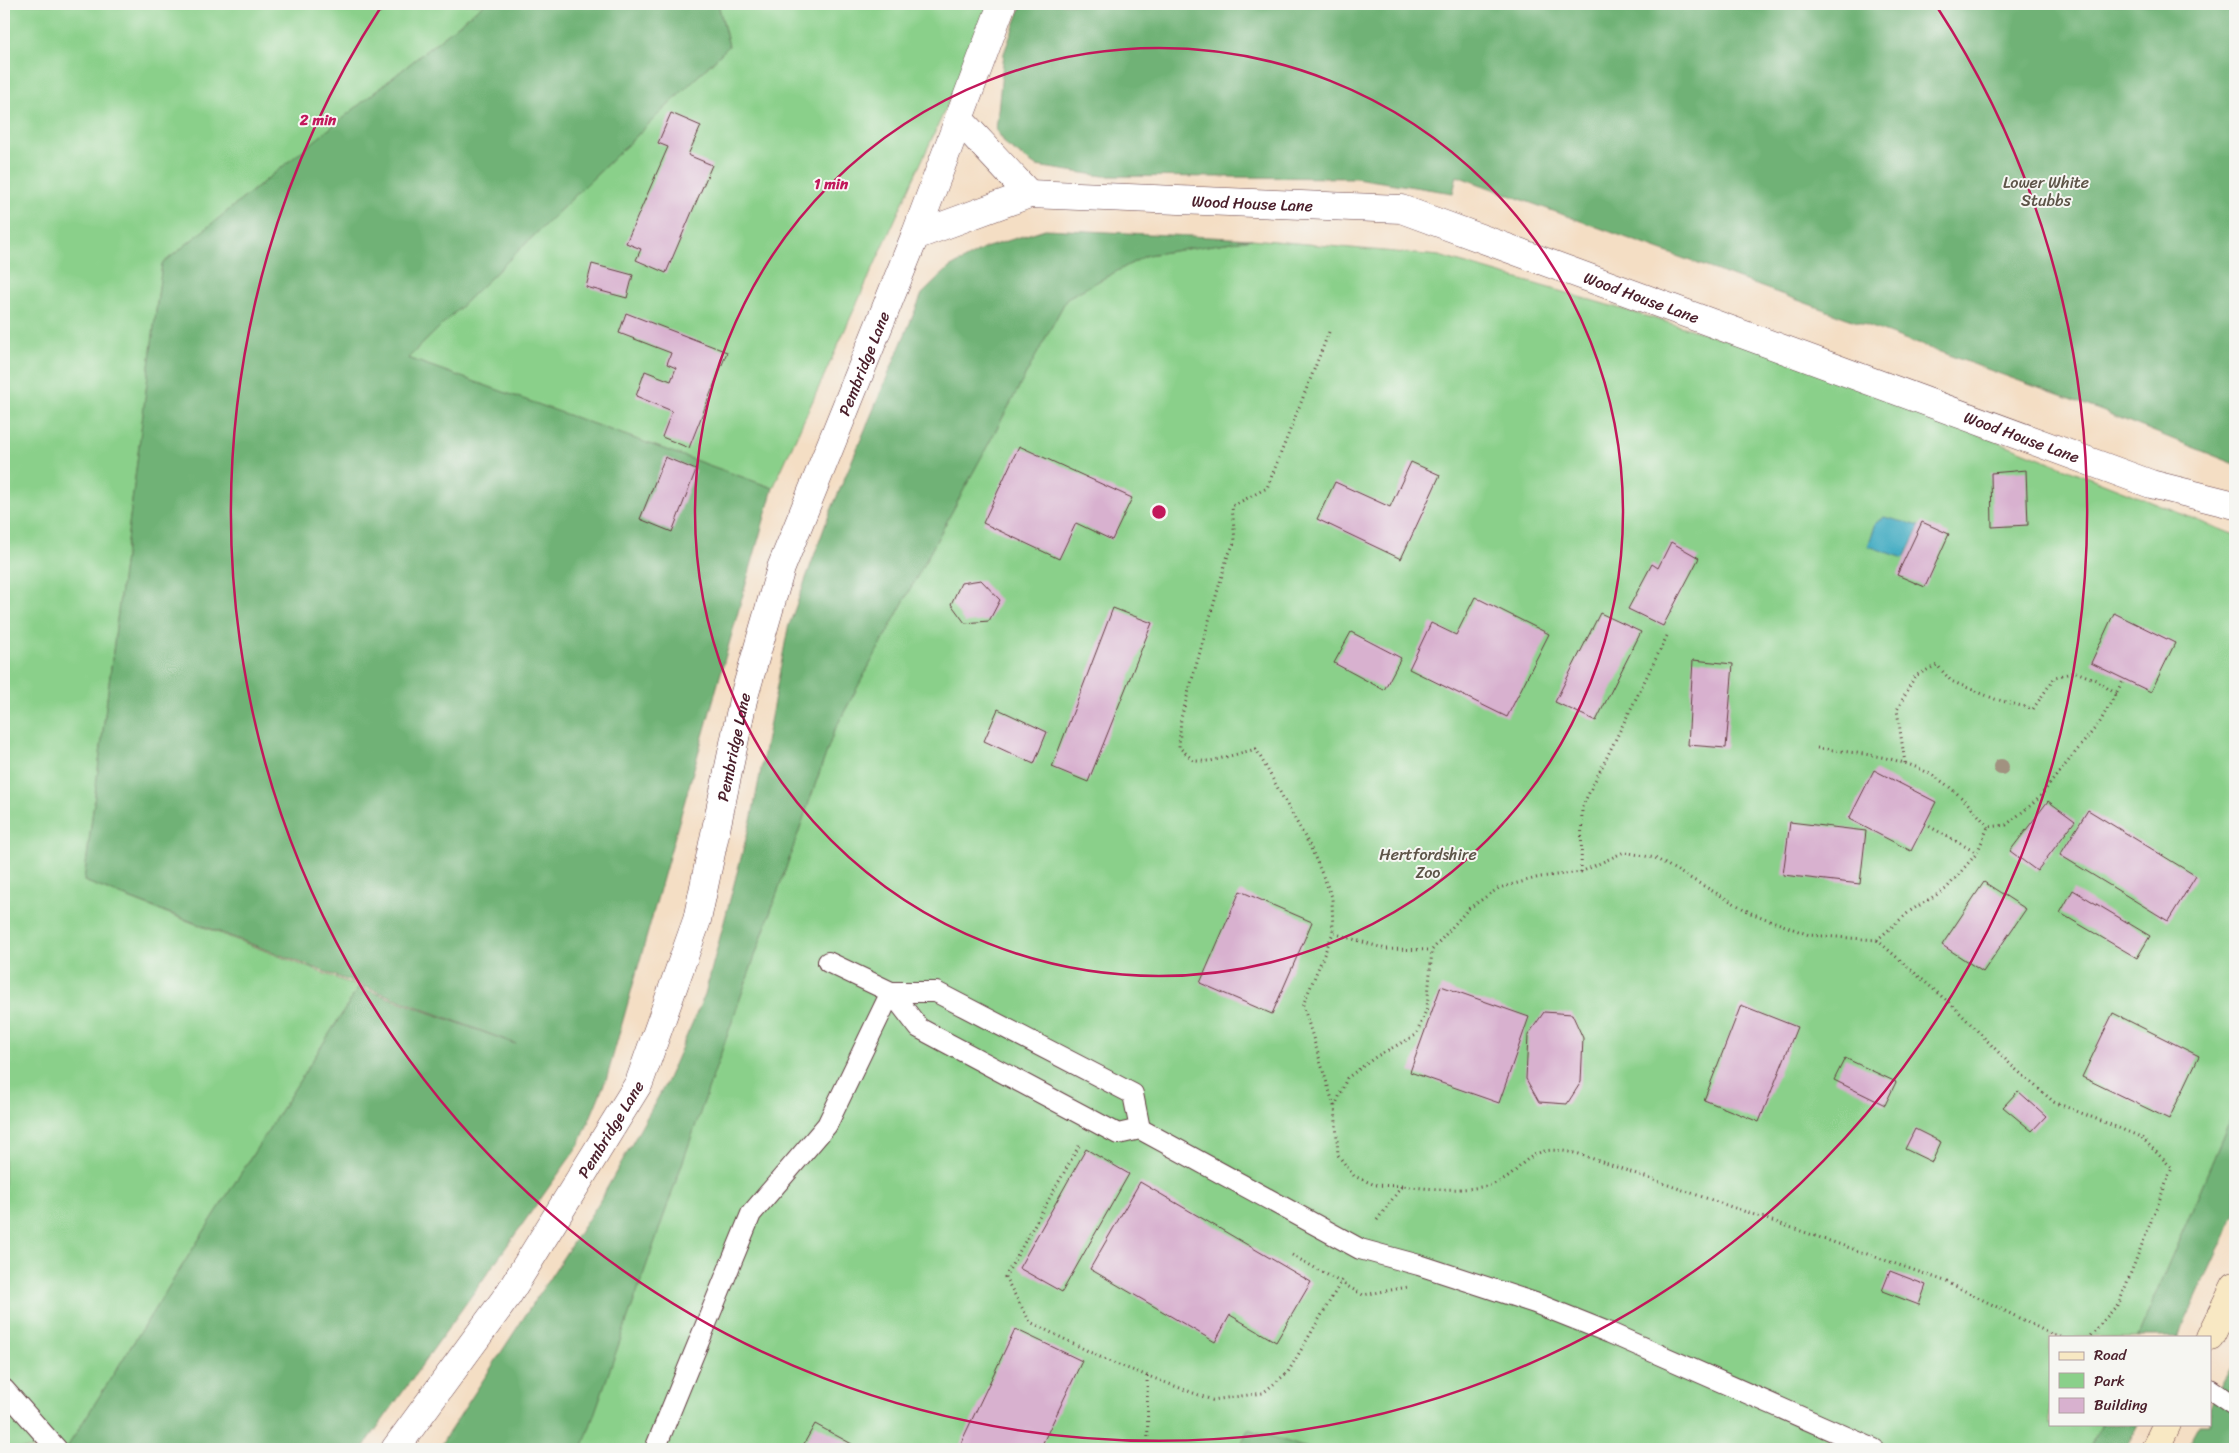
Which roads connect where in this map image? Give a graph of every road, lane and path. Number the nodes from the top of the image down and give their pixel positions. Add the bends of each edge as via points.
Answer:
1 (1002, 4) edge
2 (959, 119) junction
3 (1029, 194) junction
4 (915, 236) junction
5 (1329, 332) dead end
6 (2235, 505) edge
7 (1667, 636) dead end
8 (2124, 679) dead end
9 (2116, 694) junction
10 (1817, 748) dead end
11 (1905, 763) junction
12 (1925, 824) dead end
13 (1988, 827) junction
14 (1977, 853) junction
15 (1581, 872) junction
16 (1333, 933) junction
17 (1877, 940) junction
18 (1432, 950) junction
19 (828, 962) dead end
20 (891, 992) junction
21 (1335, 1106) junction
22 (1140, 1129) junction
23 (1080, 1145) dead end
24 (1402, 1186) junction
25 (1377, 1220) dead end
26 (1292, 1254) dead end
27 (1344, 1277) dead end
28 (2235, 1286) edge
29 (1408, 1287) dead end
30 (2060, 1336) edge
31 (2090, 1336) edge
32 (2210, 1336) edge
33 (1147, 1376) junction
34 (4, 1389) edge
35 (2212, 1390) edge
36 (2235, 1406) edge
37 (2167, 1426) edge
38 (57, 1449) edge
39 (395, 1449) edge
40 (655, 1449) edge
41 (1148, 1449) edge
42 (1874, 1449) edge
43 (2155, 1449) edge

1 - 2 street, Pembridge Lane
2 - 3 street
2 - 4 street, Pembridge Lane
3 - 4 street, Wood House Lane
3 - 6 street, Wood House Lane via 1401,209 2152,484
4 - 39 street, Pembridge Lane via 781,568 743,700 697,920 639,1083 508,1295
5 - 16 path via 1267,488 1232,506 1235,541 1227,558 1180,718 1180,747 1194,761 1211,761 1256,749 1310,846 1332,897
7 - 15 path via 1582,808
8 - 9 path
9 - 11 path via 2096,680 2076,672 2054,677 2033,709 1951,681 1938,665 1915,676 1897,710
9 - 13 path via 2100,722 2036,802 2006,825
10 - 11 path
11 - 13 path via 1943,782 1974,809
12 - 14 path
13 - 14 path
14 - 17 path via 1946,889 1910,910
15 - 17 path via 1624,852 1655,858 1751,913 1809,935
15 - 18 path via 1540,877 1499,888 1468,909
16 - 18 path via 1386,950
16 - 21 path via 1303,1005
17 - 31 path via 2054,1102 2141,1137 2172,1168 2119,1303
18 - 21 path via 1427,1008 1416,1035 1347,1078
19 - 20 lane
20 - 22 lane via 919,1028 1118,1134
20 - 22 lane via 936,992 1126,1090 1133,1094
20 - 40 lane via 827,1125 751,1214
21 - 24 path via 1338,1155 1354,1176 1375,1185
22 - 42 lane via 1360,1250 1419,1265 1535,1303
23 - 33 path via 1005,1277 1030,1322 1108,1361
24 - 25 path
24 - 30 path via 1445,1191 1483,1186 1505,1180 1529,1157 1552,1148 1579,1154 1945,1281
26 - 29 path, bridge via 1363,1295
27 - 33 path via 1288,1372 1262,1393 1212,1400
28 - 32 street
33 - 41 path
34 - 38 lane
35 - 36 lane
37 - 43 street

